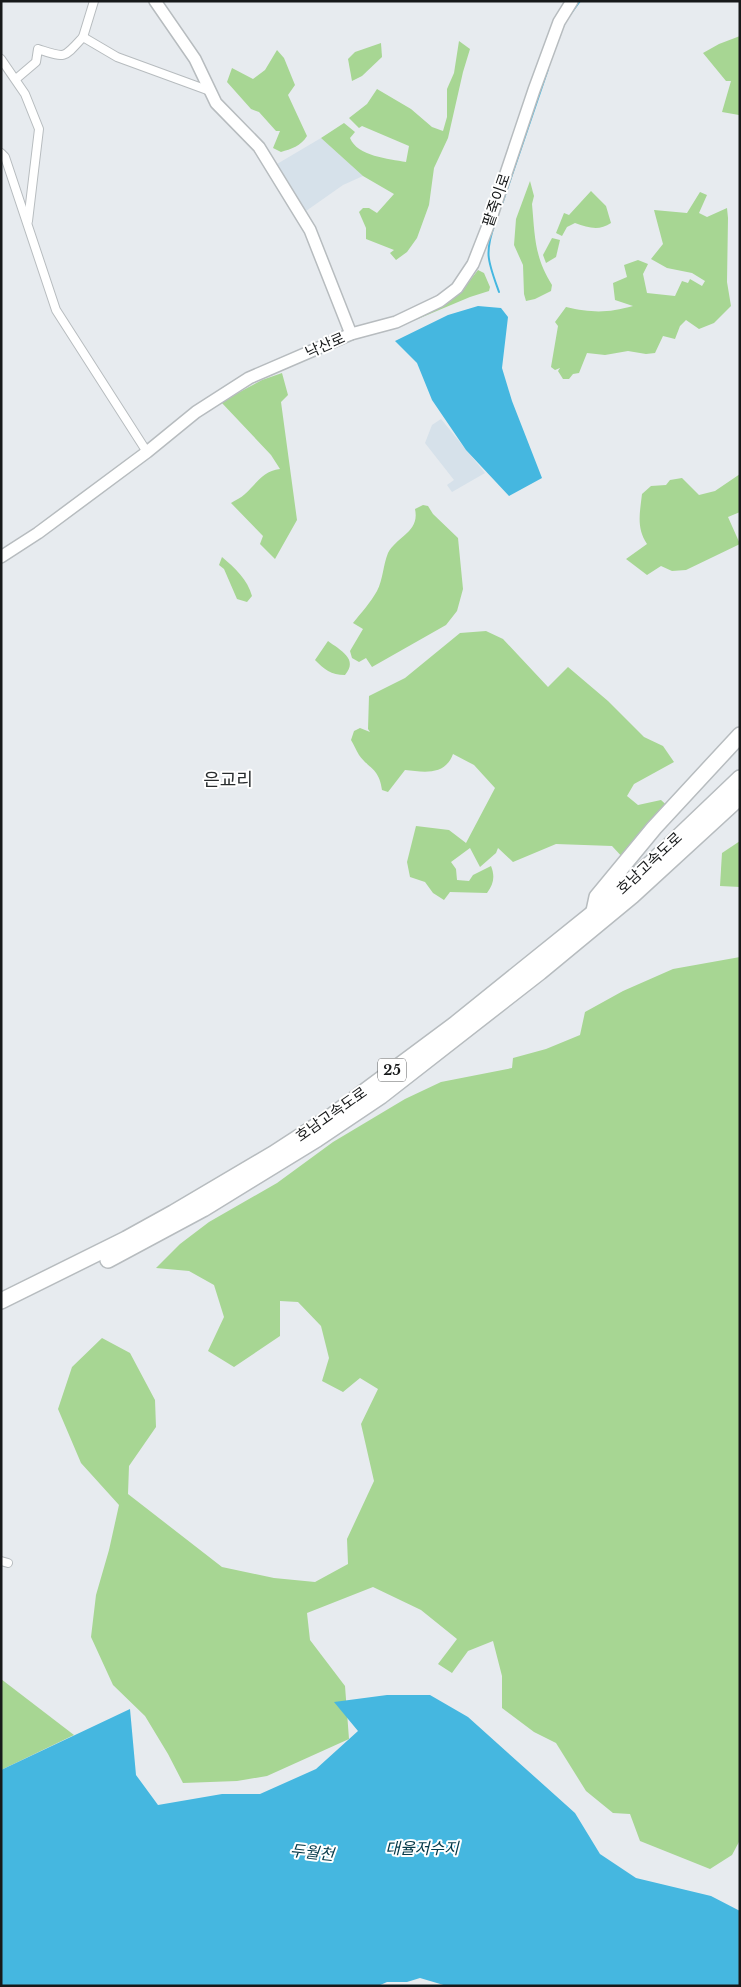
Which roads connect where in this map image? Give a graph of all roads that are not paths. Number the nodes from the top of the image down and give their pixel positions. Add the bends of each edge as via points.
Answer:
1 (94, 1) edge
2 (155, 1) edge
3 (572, 1) edge
4 (83, 37) junction
5 (1, 59) edge
6 (16, 80) junction
7 (210, 91) junction
8 (1, 153) edge
9 (28, 224) junction
10 (351, 334) junction
11 (147, 452) junction
12 (1, 556) edge
13 (740, 735) edge
14 (740, 778) edge
15 (740, 797) edge
16 (593, 913) junction
17 (1, 1301) edge
18 (1, 1313) edge

1 - 4 street
2 - 7 street, 낙산로 via 195,59
3 - 10 street, 팥죽이로 via 560,22 534,90 491,218 472,264 457,288 440,301 396,322
4 - 6 street via 67,55 38,49 36,62
4 - 7 street via 117,57
5 - 6 street
6 - 9 street via 39,129
7 - 10 street, 낙산로 via 216,104 259,147 310,230
8 - 9 street
9 - 11 street via 56,310
10 - 11 street, 낙산로 via 249,378 196,412
11 - 12 street, 낙산로 via 38,533
13 - 16 highway via 654,828 597,897
14 - 16 highway, 호남고속도로 / 25
15 - 18 highway, 호남고속도로 / 25 via 624,902 540,972 381,1096 203,1208 134,1247
16 - 17 highway, 호남고속도로 / 25 via 462,1019 333,1116 173,1213

